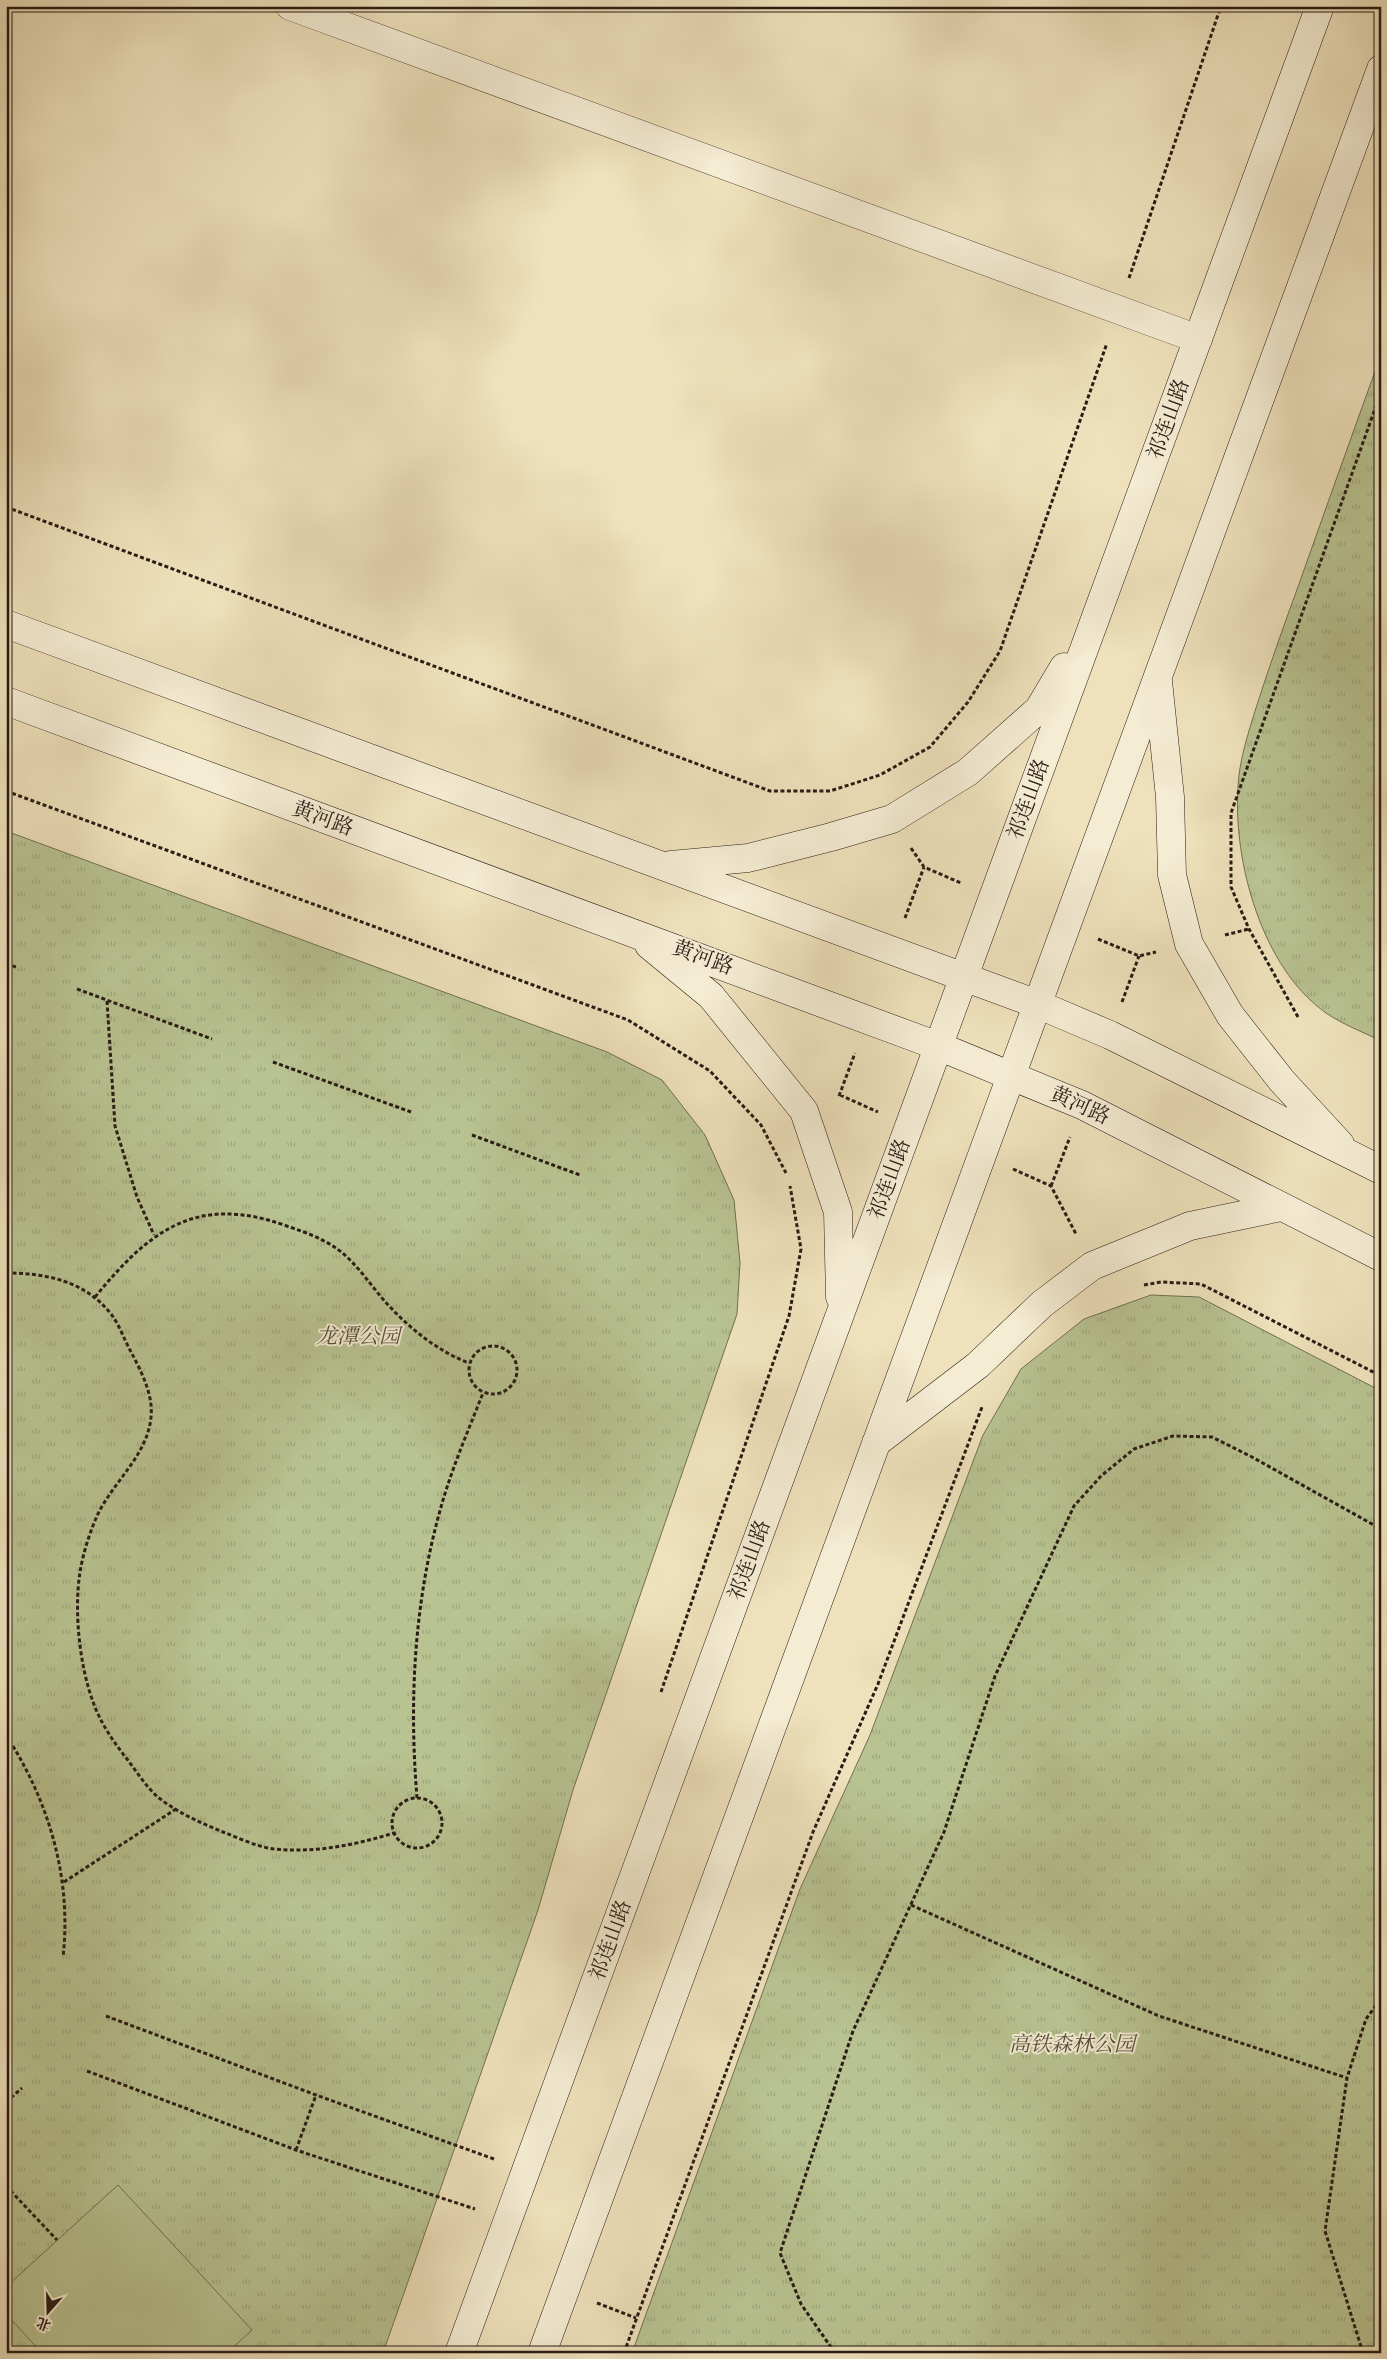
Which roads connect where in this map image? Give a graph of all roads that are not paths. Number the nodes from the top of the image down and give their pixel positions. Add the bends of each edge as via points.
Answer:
1 (290, 6) edge
2 (1320, 6) edge
3 (1381, 69) edge
4 (1198, 338) junction
5 (1095, 617) junction
6 (6, 624) edge
7 (1158, 676) junction
8 (6, 702) edge
9 (665, 866) junction
10 (633, 932) junction
11 (964, 976) junction
12 (1037, 1004) junction
13 (938, 1046) junction
14 (1011, 1076) junction
15 (1352, 1156) junction
16 (1381, 1170) edge
17 (1281, 1207) junction
18 (1381, 1257) edge
19 (806, 1405) junction
20 (876, 1443) junction
21 (459, 2353) edge
22 (542, 2353) edge

1 - 4 main road
2 - 4 main road, 祁连山路
3 - 7 main road
4 - 5 main road, 祁连山路
5 - 9 main road via 1038,709 968,772 892,819 748,858
5 - 11 main road, 祁连山路
6 - 9 main road
7 - 12 main road
7 - 15 main road via 1170,797 1172,874 1189,944 1230,1016 1282,1081
8 - 10 main road, 黄河路
9 - 11 main road
10 - 13 main road, 黄河路
10 - 19 main road via 711,996 804,1111 838,1212 840,1310
11 - 12 main road
11 - 13 main road, 祁连山路
12 - 14 main road
12 - 15 main road via 1110,1035
13 - 14 main road, 黄河路
13 - 19 main road, 祁连山路
14 - 17 main road, 黄河路 via 1082,1105
14 - 20 main road
15 - 16 main road
17 - 18 main road, 黄河路
17 - 20 main road via 1190,1226 1092,1266 1042,1304 978,1365
19 - 21 main road, 祁连山路
20 - 22 main road

